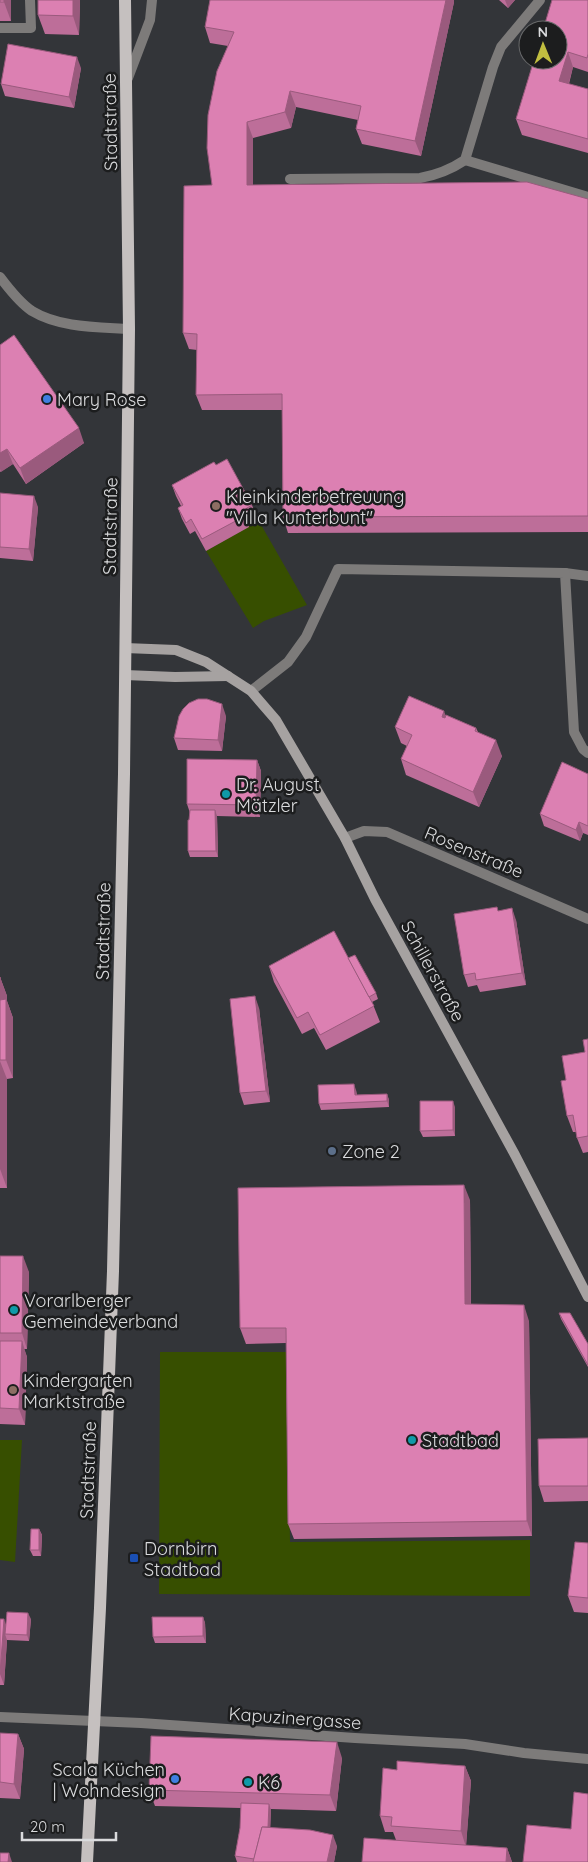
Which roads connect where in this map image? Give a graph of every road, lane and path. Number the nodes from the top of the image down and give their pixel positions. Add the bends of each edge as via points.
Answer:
1 (30, 0) edge
2 (125, 0) edge
3 (152, 0) edge
4 (540, 0) edge
5 (0, 28) edge
6 (127, 81) junction
7 (465, 160) junction
8 (290, 179) dead end
9 (588, 197) edge
10 (0, 277) edge
11 (129, 329) junction
12 (565, 573) junction
13 (588, 576) edge
14 (125, 648) junction
15 (125, 675) junction
16 (229, 676) junction
17 (251, 691) junction
18 (588, 753) edge
19 (345, 838) junction
20 (588, 919) edge
21 (588, 1297) edge
22 (0, 1717) edge
23 (94, 1722) junction
24 (588, 1759) edge
25 (87, 1862) edge

1 - 5 street via 30,28
2 - 6 main road, Stadtstraße
3 - 6 street via 150,20
4 - 7 street via 501,47 492,67
6 - 11 main road, Stadtstraße
7 - 8 street via 438,175 420,178
7 - 9 street
10 - 11 street via 32,310 55,321
11 - 14 main road, Stadtstraße
12 - 13 street
12 - 17 street via 338,569 306,637 288,662
12 - 18 street via 574,732
14 - 15 main road, Stadtstraße
14 - 16 street, Schillerstraße via 176,650
15 - 16 street
15 - 23 main road, Stadtstraße via 113,1271
16 - 17 street, Schillerstraße
17 - 19 street, Schillerstraße via 276,720
19 - 20 street, Rosenstraße via 364,831 387,832
19 - 21 street, Schillerstraße
22 - 23 street, Kapuzinergasse
23 - 24 street, Kapuzinergasse via 464,1744
23 - 25 main road, Stadtstraße

